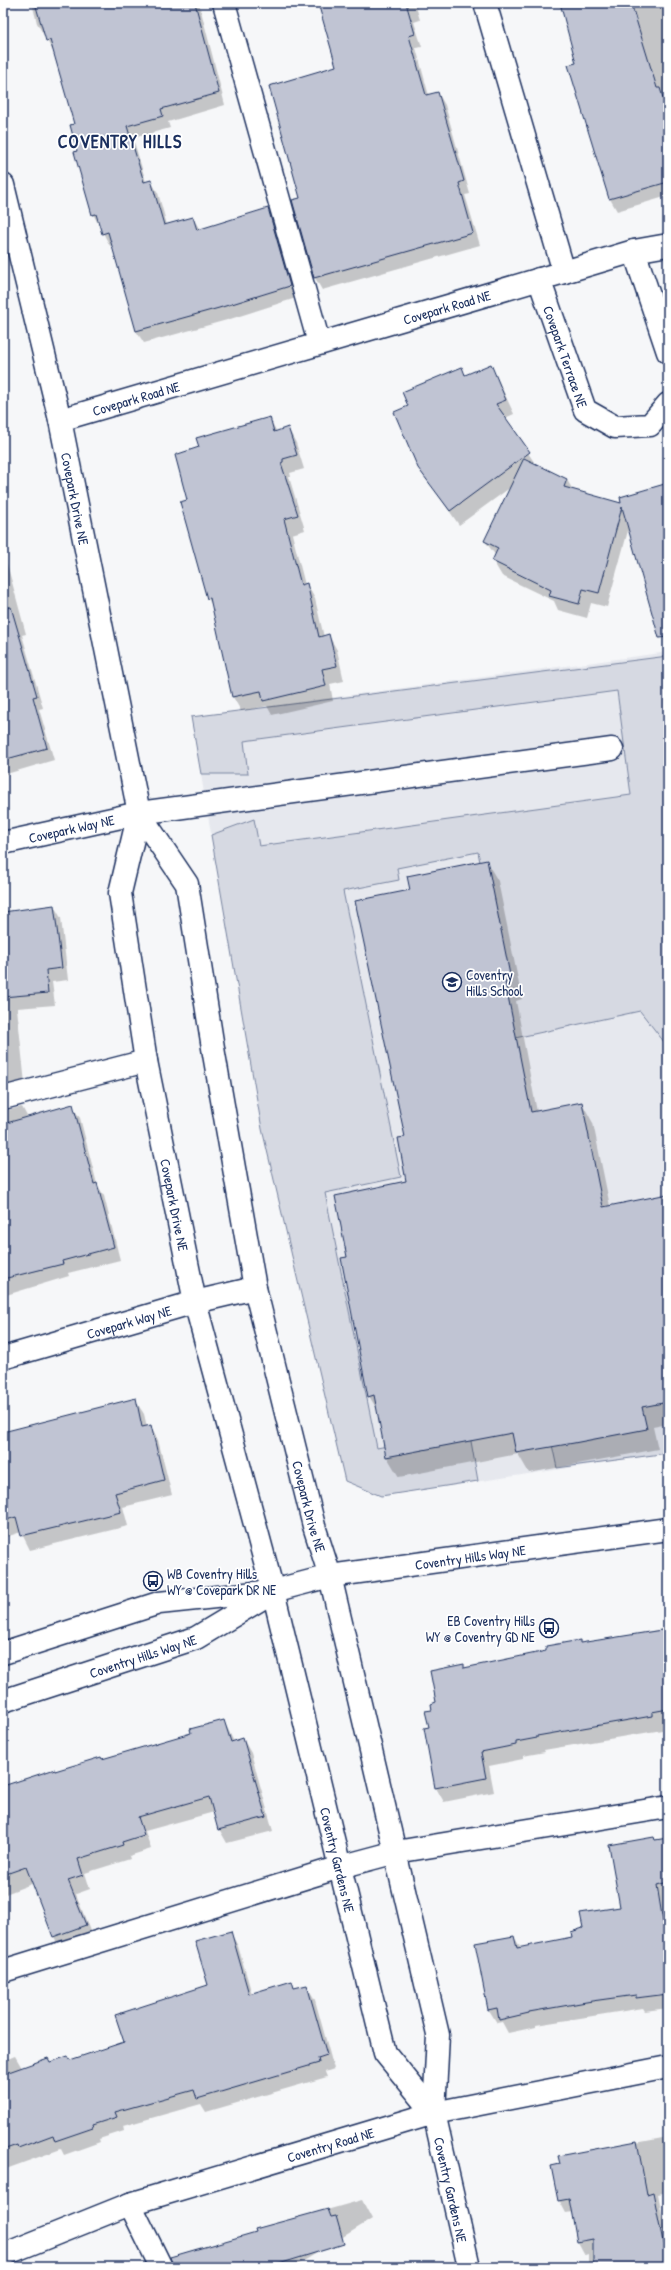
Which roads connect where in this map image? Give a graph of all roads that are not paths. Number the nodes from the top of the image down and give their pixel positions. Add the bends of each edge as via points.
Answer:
1 (224, 3) edge
2 (485, 3) edge
3 (3, 186) edge
4 (668, 245) edge
5 (634, 251) junction
6 (564, 272) junction
7 (539, 279) junction
8 (319, 344) junction
9 (668, 352) edge
10 (668, 404) edge
11 (60, 420) junction
12 (612, 749) dead end
13 (139, 813) junction
14 (3, 843) edge
15 (146, 1061) junction
16 (3, 1098) edge
17 (255, 1288) junction
18 (195, 1302) junction
19 (3, 1358) edge
20 (668, 1529) edge
21 (330, 1576) junction
22 (273, 1591) junction
23 (3, 1653) edge
24 (3, 1701) edge
25 (668, 1806) edge
26 (396, 1852) junction
27 (340, 1867) junction
28 (3, 1971) edge
29 (668, 2067) edge
30 (434, 2113) junction
31 (130, 2204) junction
32 (3, 2255) edge
33 (160, 2267) edge
34 (469, 2267) edge

1 - 8 street
2 - 6 street
3 - 11 street, Covepark Drive NE
4 - 5 street, Covepark Road NE
5 - 6 street, Covepark Road NE
5 - 9 street
6 - 7 street, Covepark Road NE
7 - 8 street, Covepark Road NE
7 - 10 street, Covepark Terrace NE via 585,410 615,427 650,425
8 - 11 street, Covepark Road NE
11 - 13 street, Covepark Drive NE
12 - 13 street, Covepark Way NE
13 - 14 street, Covepark Way NE
13 - 15 street, Covepark Drive NE via 120,893
13 - 17 street, Covepark Drive NE via 187,884
15 - 16 street
15 - 18 street, Covepark Drive NE
17 - 18 street, Covepark Way NE
17 - 21 street, Covepark Drive NE via 314,1526
18 - 19 street, Covepark Way NE
18 - 22 street, Covepark Drive NE
20 - 21 street, Coventry Hills Way NE
21 - 22 street, Coventry Hills Way NE
21 - 26 street, Coventry Gardens NE
22 - 23 street, Coventry Hills Way NE via 159,1603
22 - 24 street, Coventry Hills Way NE via 196,1638
22 - 27 street, Coventry Gardens NE
25 - 26 street
26 - 27 street
26 - 30 street, Coventry Gardens NE via 438,2035
27 - 28 street
27 - 30 street, Coventry Gardens NE via 385,2053
29 - 30 street, Coventry Road NE
30 - 31 street, Coventry Road NE
30 - 34 street, Coventry Gardens NE
31 - 32 street, Coventry Road NE
31 - 33 street

